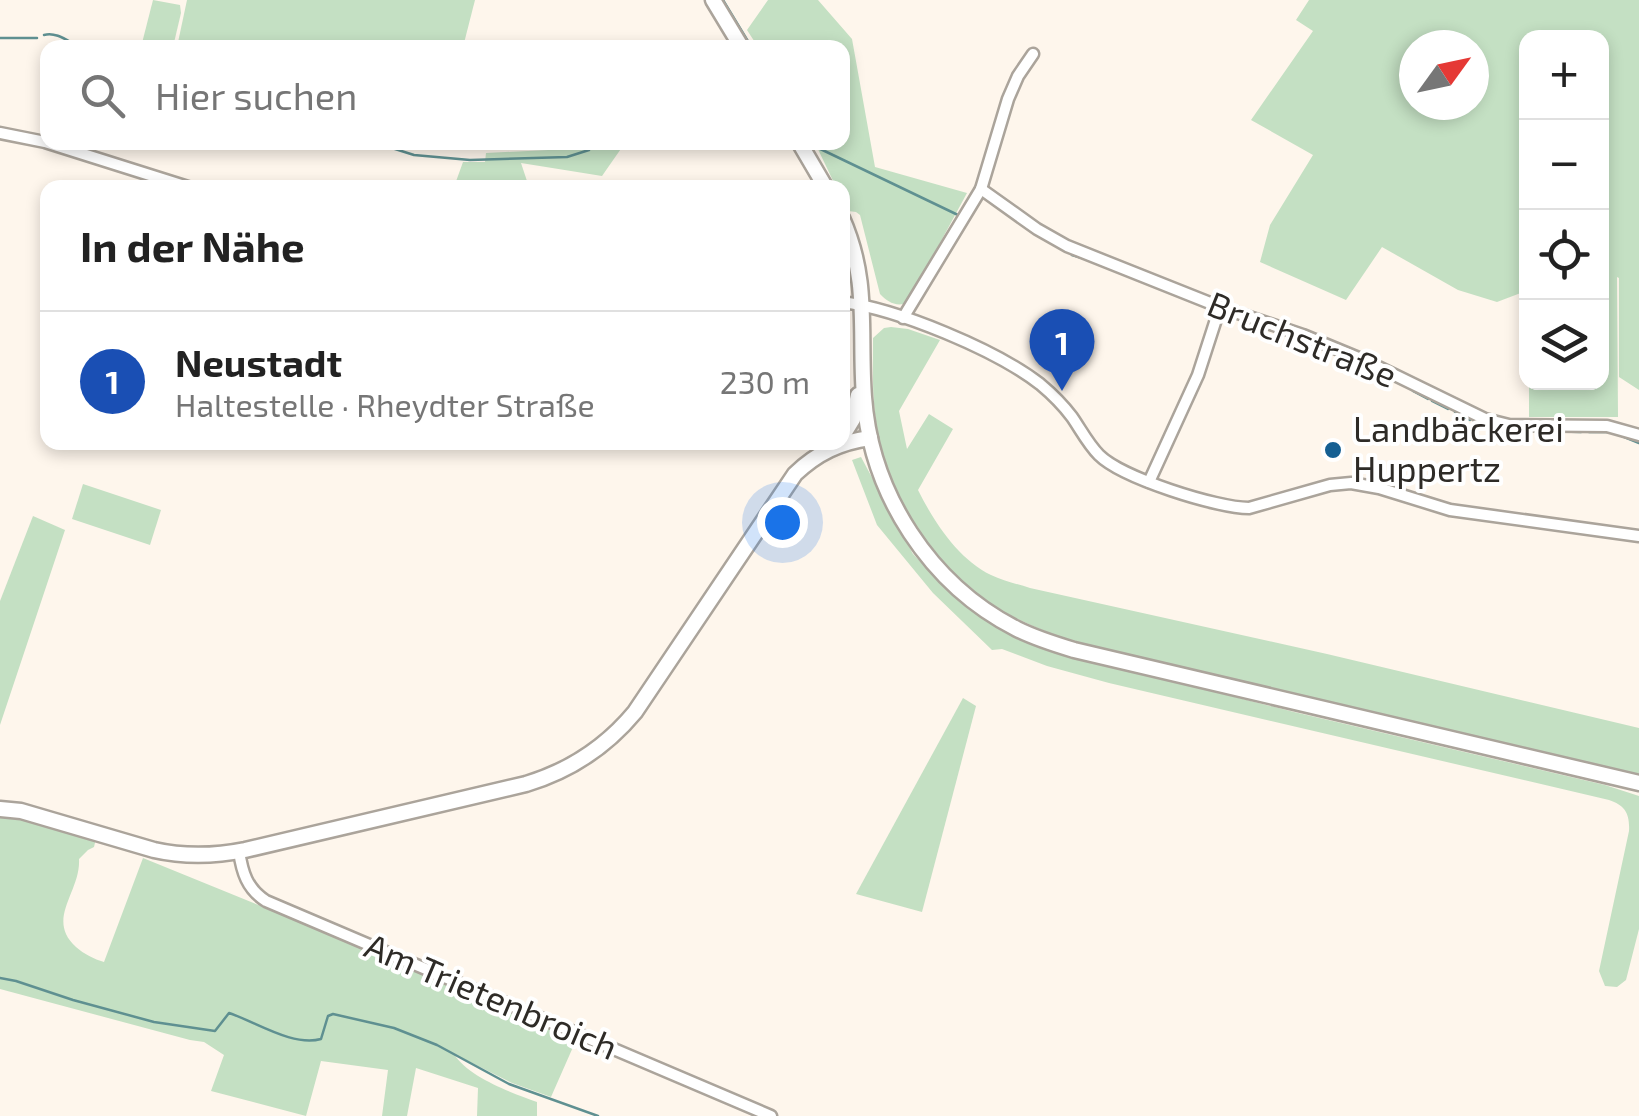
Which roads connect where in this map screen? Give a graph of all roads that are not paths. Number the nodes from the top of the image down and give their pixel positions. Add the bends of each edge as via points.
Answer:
1 (713, 0) edge
2 (737, 40) edge
3 (1033, 54) dead end
4 (0, 134) edge
5 (40, 143) edge
6 (63, 150) edge
7 (804, 150) edge
8 (163, 180) edge
9 (821, 180) edge
10 (981, 189) junction
11 (850, 239) edge
12 (850, 304) edge
13 (863, 306) junction
14 (1220, 308) junction
15 (903, 318) junction
16 (862, 370) junction
17 (850, 424) edge
18 (1639, 435) edge
19 (870, 438) junction
20 (850, 440) edge
21 (826, 450) edge
22 (1148, 482) junction
23 (1639, 536) edge
24 (1639, 783) edge
25 (0, 809) edge
26 (238, 851) junction
27 (771, 1116) edge

1 - 2 main road
3 - 10 street via 1004,107
4 - 5 street
6 - 8 street
7 - 9 main road
10 - 14 street, Bruchstraße via 1059,242
10 - 15 street
11 - 13 main road
12 - 13 street
13 - 15 street
13 - 16 main road
14 - 18 street, Bruchstraße via 1366,360 1485,420 1607,426
14 - 22 street via 1198,375
15 - 22 street via 1028,376 1064,407 1102,458
16 - 17 main road
16 - 19 main road
19 - 20 main road
19 - 24 main road via 890,496 926,554 962,592 1018,630 1088,654
21 - 26 main road via 790,480 646,697 586,756 532,782
22 - 23 street via 1244,508 1330,485 1362,484 1450,510
25 - 26 main road via 164,852
26 - 27 street, Am Trietenbroich via 246,879 266,901

